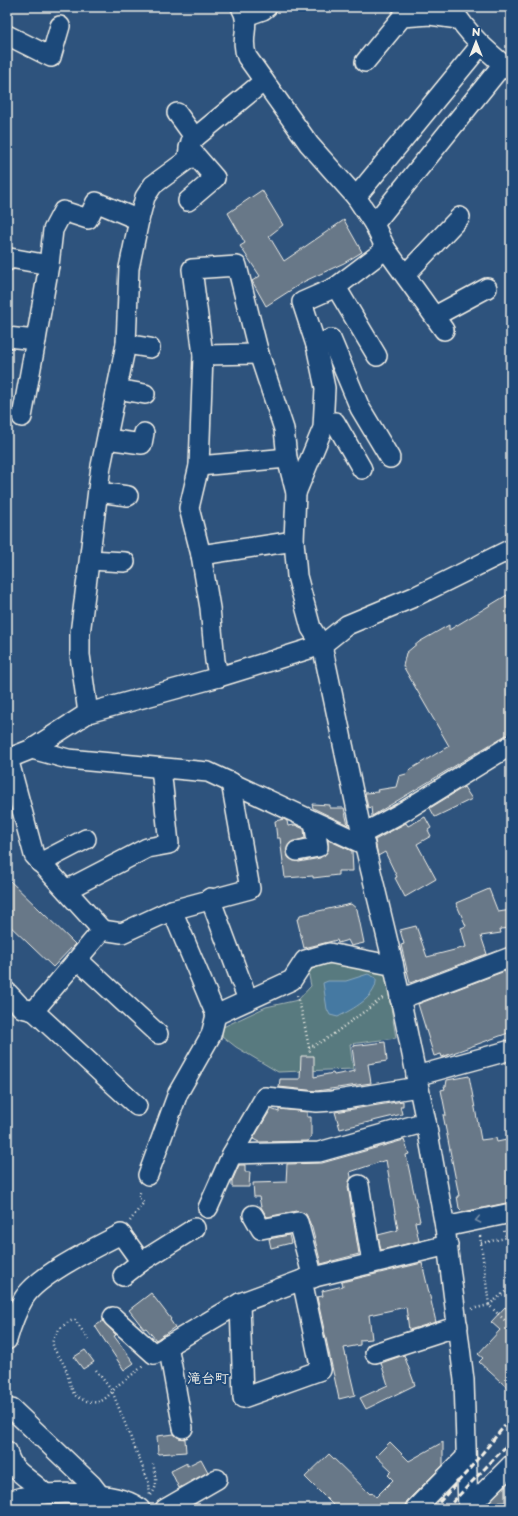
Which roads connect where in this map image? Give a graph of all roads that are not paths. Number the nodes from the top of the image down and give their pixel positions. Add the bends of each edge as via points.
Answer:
1 (267, 7) edge
2 (244, 12) edge
3 (454, 13) edge
4 (60, 26) dead end
5 (7, 35) edge
6 (480, 46) junction
7 (365, 62) dead end
8 (507, 68) edge
9 (264, 81) junction
10 (177, 113) dead end
11 (192, 143) junction
12 (356, 197) junction
13 (188, 202) dead end
14 (460, 217) dead end
15 (138, 220) junction
16 (374, 224) junction
17 (386, 249) junction
18 (7, 261) edge
19 (49, 265) junction
20 (405, 274) junction
21 (336, 287) junction
22 (487, 288) dead end
23 (7, 337) edge
24 (36, 340) junction
25 (126, 344) junction
26 (316, 345) junction
27 (150, 348) dead end
28 (259, 354) junction
29 (203, 355) junction
30 (377, 356) dead end
31 (117, 389) junction
32 (145, 394) dead end
33 (360, 408) junction
34 (22, 417) dead end
35 (329, 425) junction
36 (144, 432) dead end
37 (107, 438) junction
38 (287, 458) junction
39 (390, 458) dead end
40 (199, 466) junction
41 (362, 468) dead end
42 (98, 492) junction
43 (296, 494) junction
44 (128, 496) dead end
45 (294, 541) junction
46 (511, 549) edge
47 (202, 555) junction
48 (90, 560) junction
49 (125, 562) dead end
50 (322, 645) junction
51 (219, 677) junction
52 (88, 713) junction
53 (511, 745) edge
54 (32, 749) junction
55 (7, 758) edge
56 (161, 768) junction
57 (231, 782) junction
58 (314, 822) junction
59 (86, 839) dead end
60 (363, 839) junction
61 (297, 851) dead end
62 (40, 863) junction
63 (66, 890) junction
64 (210, 898) junction
65 (172, 910) junction
66 (102, 930) junction
67 (511, 957) edge
68 (78, 960) junction
69 (393, 963) junction
70 (7, 992) edge
71 (395, 996) junction
72 (248, 1000) junction
73 (34, 1011) junction
74 (216, 1015) junction
75 (158, 1034) dead end
76 (511, 1050) edge
77 (417, 1082) junction
78 (137, 1106) dead end
79 (426, 1122) junction
80 (232, 1154) junction
81 (148, 1175) road end
82 (360, 1185) dead end
83 (208, 1208) dead end
84 (253, 1215) dead end
85 (507, 1220) edge
86 (195, 1228) dead end
87 (446, 1236) junction
88 (141, 1262) junction
89 (372, 1263) junction
90 (123, 1276) dead end
91 (308, 1279) junction
92 (240, 1303) junction
93 (113, 1317) dead end
94 (458, 1326) junction
95 (7, 1340) edge
96 (161, 1349) junction
97 (375, 1352) dead end
98 (9, 1408) edge
99 (182, 1428) dead end
100 (7, 1451) edge
101 (466, 1457) junction
102 (511, 1465) edge
103 (217, 1479) dead end
104 (45, 1494) junction
105 (99, 1494) junction
106 (7, 1501) edge
107 (151, 1504) edge
108 (468, 1508) edge
109 (415, 1509) edge

1 - 2 street via 263,10
2 - 9 street via 244,50
3 - 6 street
3 - 7 street via 402,17
4 - 5 street via 50,57
6 - 8 street
6 - 12 street
8 - 16 street
9 - 11 street
9 - 12 street via 309,144
10 - 11 street
11 - 13 street via 215,178
11 - 15 street via 187,160 153,185 145,197
12 - 16 street
14 - 20 street
15 - 19 street via 96,202 88,219 63,211 53,230
15 - 25 street via 129,268
16 - 17 street
17 - 20 street
17 - 21 street
18 - 19 street via 10,258
19 - 24 street
20 - 22 street via 439,323
21 - 26 street via 302,302
21 - 30 street
23 - 24 street
24 - 34 street
25 - 27 street
25 - 31 street
26 - 33 street via 331,339
26 - 35 street
28 - 29 street
28 - 29 street via 237,266 192,269
28 - 38 street via 284,429
29 - 40 street
31 - 32 street
31 - 37 street
33 - 35 street
33 - 39 street
35 - 41 street
35 - 43 street
36 - 37 street via 142,444
37 - 42 street
38 - 40 street
38 - 43 street
40 - 47 street via 189,508
42 - 44 street
42 - 48 street
43 - 45 street
45 - 47 street
45 - 50 street via 297,576 311,628
46 - 50 street via 414,598 347,625
47 - 51 street
48 - 49 street
48 - 52 street via 80,641
50 - 51 street
50 - 60 street
51 - 52 street
52 - 54 street
53 - 60 street
54 - 55 street
54 - 56 street via 68,759
55 - 62 street via 34,855
56 - 57 street via 208,772
56 - 63 street via 169,844 147,848
57 - 58 street
57 - 64 street via 250,888
58 - 60 street
58 - 61 street via 318,847
59 - 62 street
60 - 69 street
62 - 63 street
63 - 66 street
64 - 65 street
64 - 72 street
65 - 66 street via 122,932
65 - 74 street
66 - 68 street
67 - 71 street
68 - 73 street
68 - 75 street
69 - 71 street
69 - 72 street via 385,964 329,953 305,960 292,980
70 - 73 street via 22,1008
71 - 77 street
72 - 74 street
73 - 78 street
74 - 81 street via 211,1035 178,1093
76 - 77 street
77 - 79 street
77 - 80 street via 332,1101 265,1097
79 - 80 street via 319,1152
79 - 87 street
80 - 83 street
82 - 89 street
84 - 91 street via 261,1229 298,1222
85 -> 87 street
86 - 88 street
87 - 89 street
87 - 94 street
88 - 90 street
88 - 95 street via 121,1234 48,1276 25,1297
89 - 91 street
91 - 92 street
91 - 92 street via 321,1370 244,1398
92 - 96 street
93 - 96 street
94 - 97 street
94 - 101 street via 464,1380
96 - 99 street
98 - 105 street
100 - 104 street via 16,1471 35,1482
101 - 108 street
101 - 109 street
102 - 108 street
103 - 107 street
104 - 105 street
104 - 106 street
105 - 107 street via 127,1502

